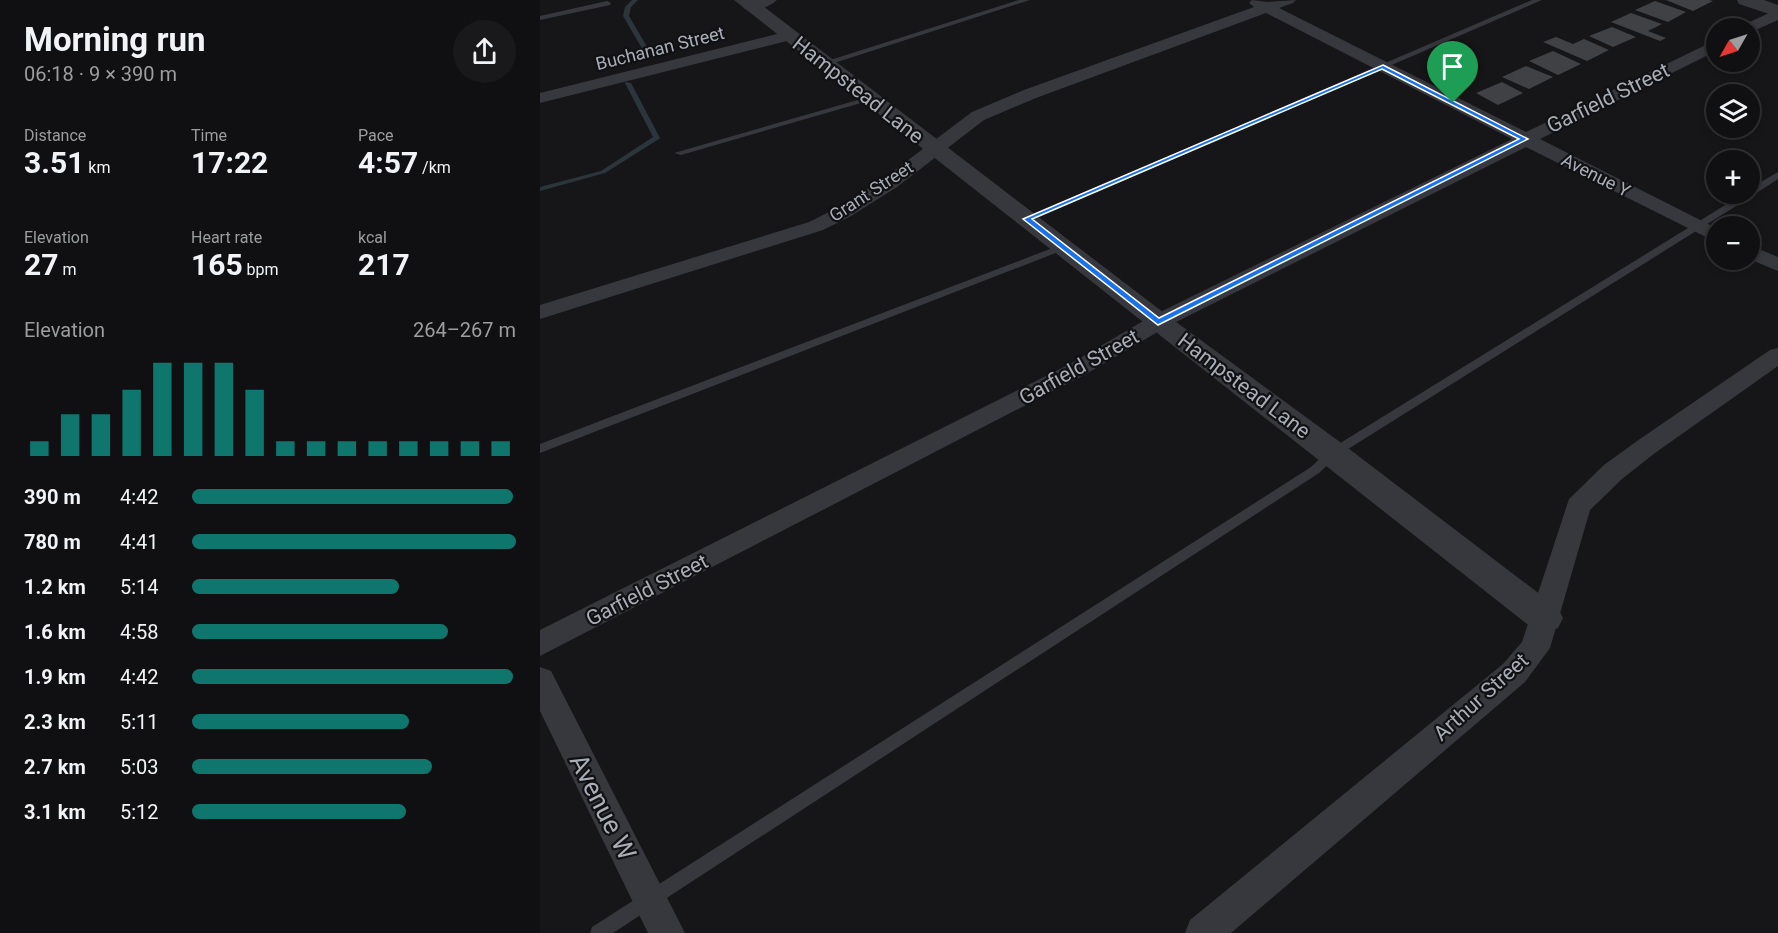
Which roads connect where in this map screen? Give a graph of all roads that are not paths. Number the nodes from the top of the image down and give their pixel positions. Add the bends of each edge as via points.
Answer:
1 (1026, 0) edge
2 (1288, 0) edge
3 (1538, 0) edge
4 (1746, 0) edge
5 (754, 2) edge
6 (607, 3) dead end
7 (1259, 4) edge
8 (1778, 13) edge
9 (540, 18) edge
10 (1760, 22) edge
11 (789, 36) junction
12 (1706, 50) edge
13 (825, 63) junction
14 (1383, 67) junction
15 (540, 98) edge
16 (871, 99) junction
17 (1524, 139) junction
18 (934, 148) junction
19 (678, 153) dead end
20 (1778, 175) edge
21 (1760, 186) edge
22 (1731, 204) edge
23 (1027, 219) junction
24 (1696, 226) junction
25 (1706, 231) edge
26 (1063, 247) junction
27 (1760, 256) edge
28 (1778, 265) edge
29 (540, 312) edge
30 (1158, 322) junction
31 (1778, 356) edge
32 (540, 449) edge
33 (1333, 453) junction
34 (1545, 618) junction
35 (540, 644) edge
36 (540, 680) edge
37 (650, 900) junction
38 (598, 933) edge
39 (667, 933) edge
40 (1203, 933) edge

1 - 13 lane
2 - 7 street, Grant Street
3 - 14 lane
4 - 8 street
5 - 11 street, Hampstead Lane
6 - 9 lane
7 - 14 street, Avenue Y
7 - 18 street, Grant Street via 1002,105 978,116
8 - 10 street
11 - 13 street, Hampstead Lane
11 - 15 street, Buchanan Street
12 - 17 street, Garfield Street
13 - 16 street, Hampstead Lane
14 - 17 street, Avenue Y
14 - 23 lane
16 - 18 street, Hampstead Lane
16 - 19 lane
17 - 24 street, Avenue Y
17 - 30 street, Garfield Street
18 - 23 street, Hampstead Lane
18 - 29 street, Grant Street via 890,183 816,226
20 - 21 lane
22 - 24 lane
23 - 26 street, Hampstead Lane
24 - 25 street, Avenue Y
24 - 33 lane
26 - 30 street, Hampstead Lane
26 - 32 lane
27 - 28 street
30 - 33 street, Hampstead Lane
30 - 35 street, Garfield Street via 1078,369
31 - 34 street, Arthur Street via 1646,447 1578,506
33 - 34 street, Hampstead Lane
33 - 37 lane via 1305,476
34 - 40 street, Arthur Street via 1535,648 1514,673
36 - 37 street, Avenue W
37 - 38 lane
37 - 39 street, Avenue W

